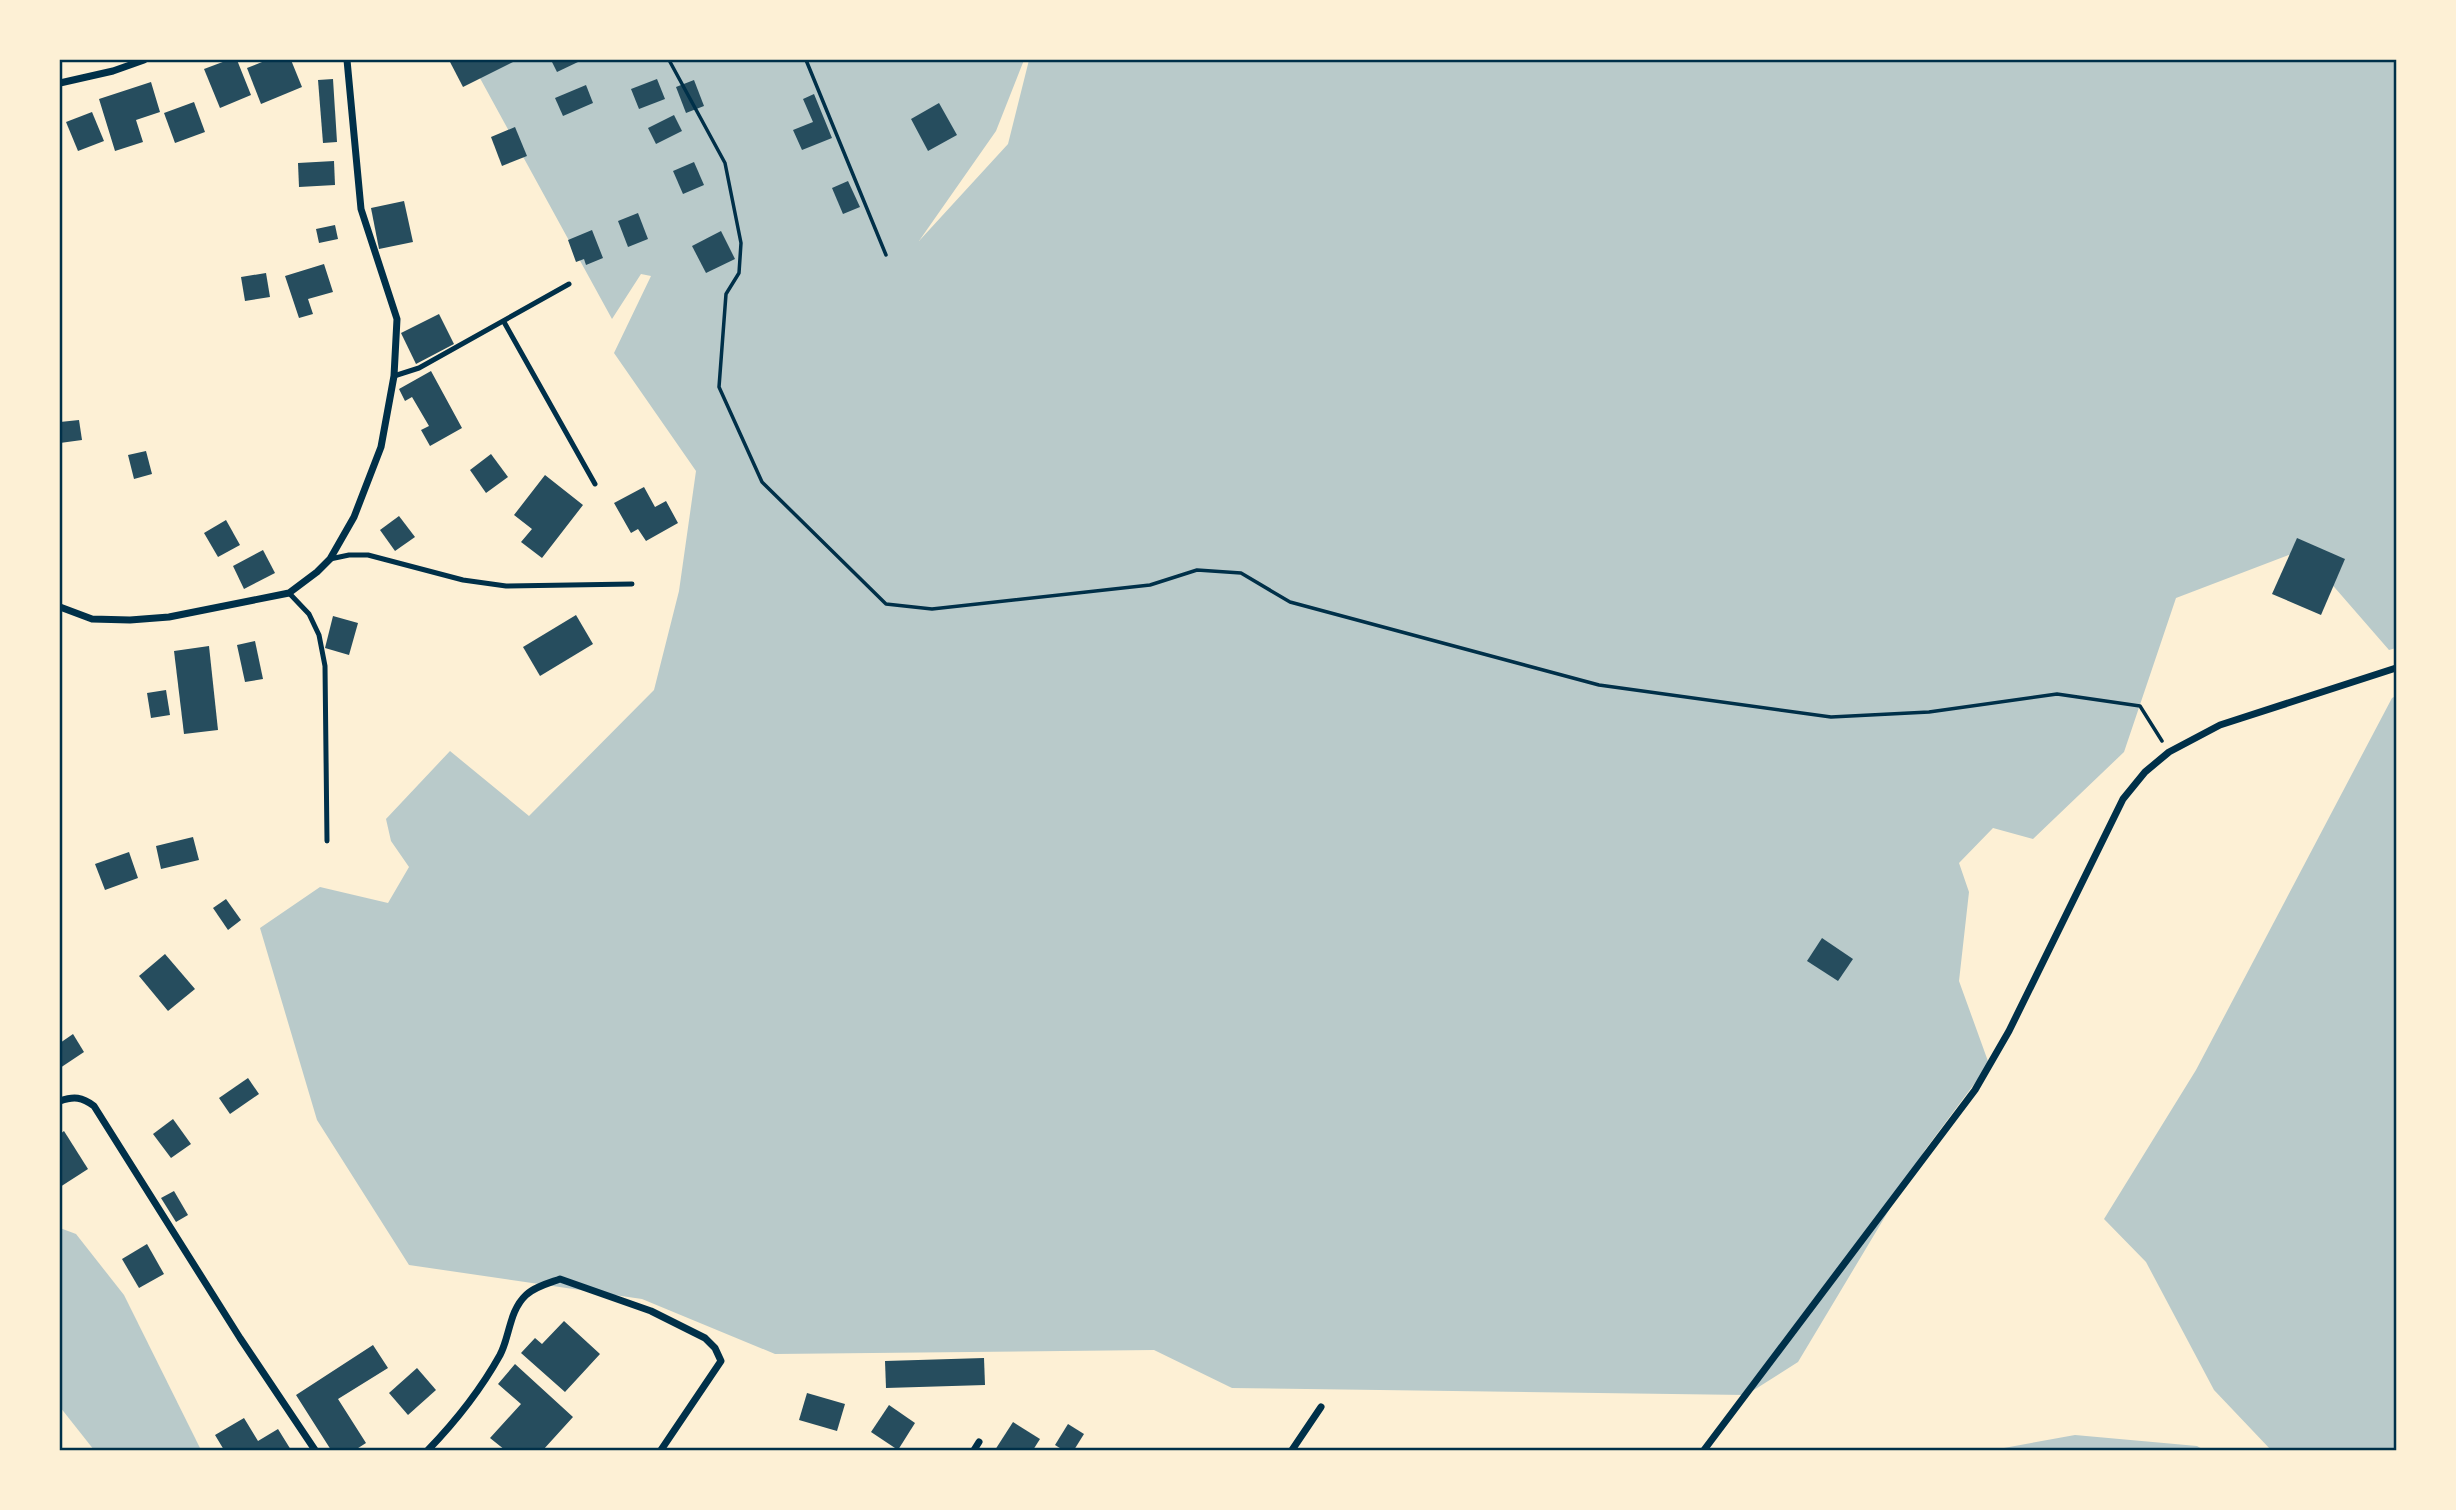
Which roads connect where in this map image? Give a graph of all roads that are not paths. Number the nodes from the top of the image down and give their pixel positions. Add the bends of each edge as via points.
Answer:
1 (144, 60) edge
2 (347, 60) edge
3 (60, 83) edge
4 (569, 284) dead end
5 (504, 322) junction
6 (394, 376) junction
7 (595, 484) dead end
8 (330, 559) junction
9 (632, 584) dead end
10 (289, 593) junction
11 (60, 607) edge
12 (2396, 668) edge
13 (327, 841) dead end
14 (60, 1101) edge
15 (1321, 1407) dead end
16 (979, 1443) dead end
17 (315, 1451) edge
18 (428, 1451) edge
19 (661, 1451) edge
20 (974, 1451) edge
21 (1292, 1451) edge
22 (1704, 1451) edge

1 - 3 street
2 - 6 street via 361,209 397,319
4 - 5 lane
5 - 6 lane via 419,368
5 - 7 lane
6 - 8 street via 380,447 354,517
8 - 9 lane via 368,555 463,580 506,586
8 - 10 street
10 - 11 street via 169,617 130,620 92,619
10 - 13 lane via 309,614 325,666
12 - 22 street via 2220,725 2169,752 2145,772 2123,799 2009,1031 1975,1090
14 - 17 street via 83,1098 94,1106
15 - 21 street
16 - 20 street
18 - 19 street via 482,1386 502,1351 515,1309 526,1295 560,1279 651,1311 705,1338 715,1348 722,1362

